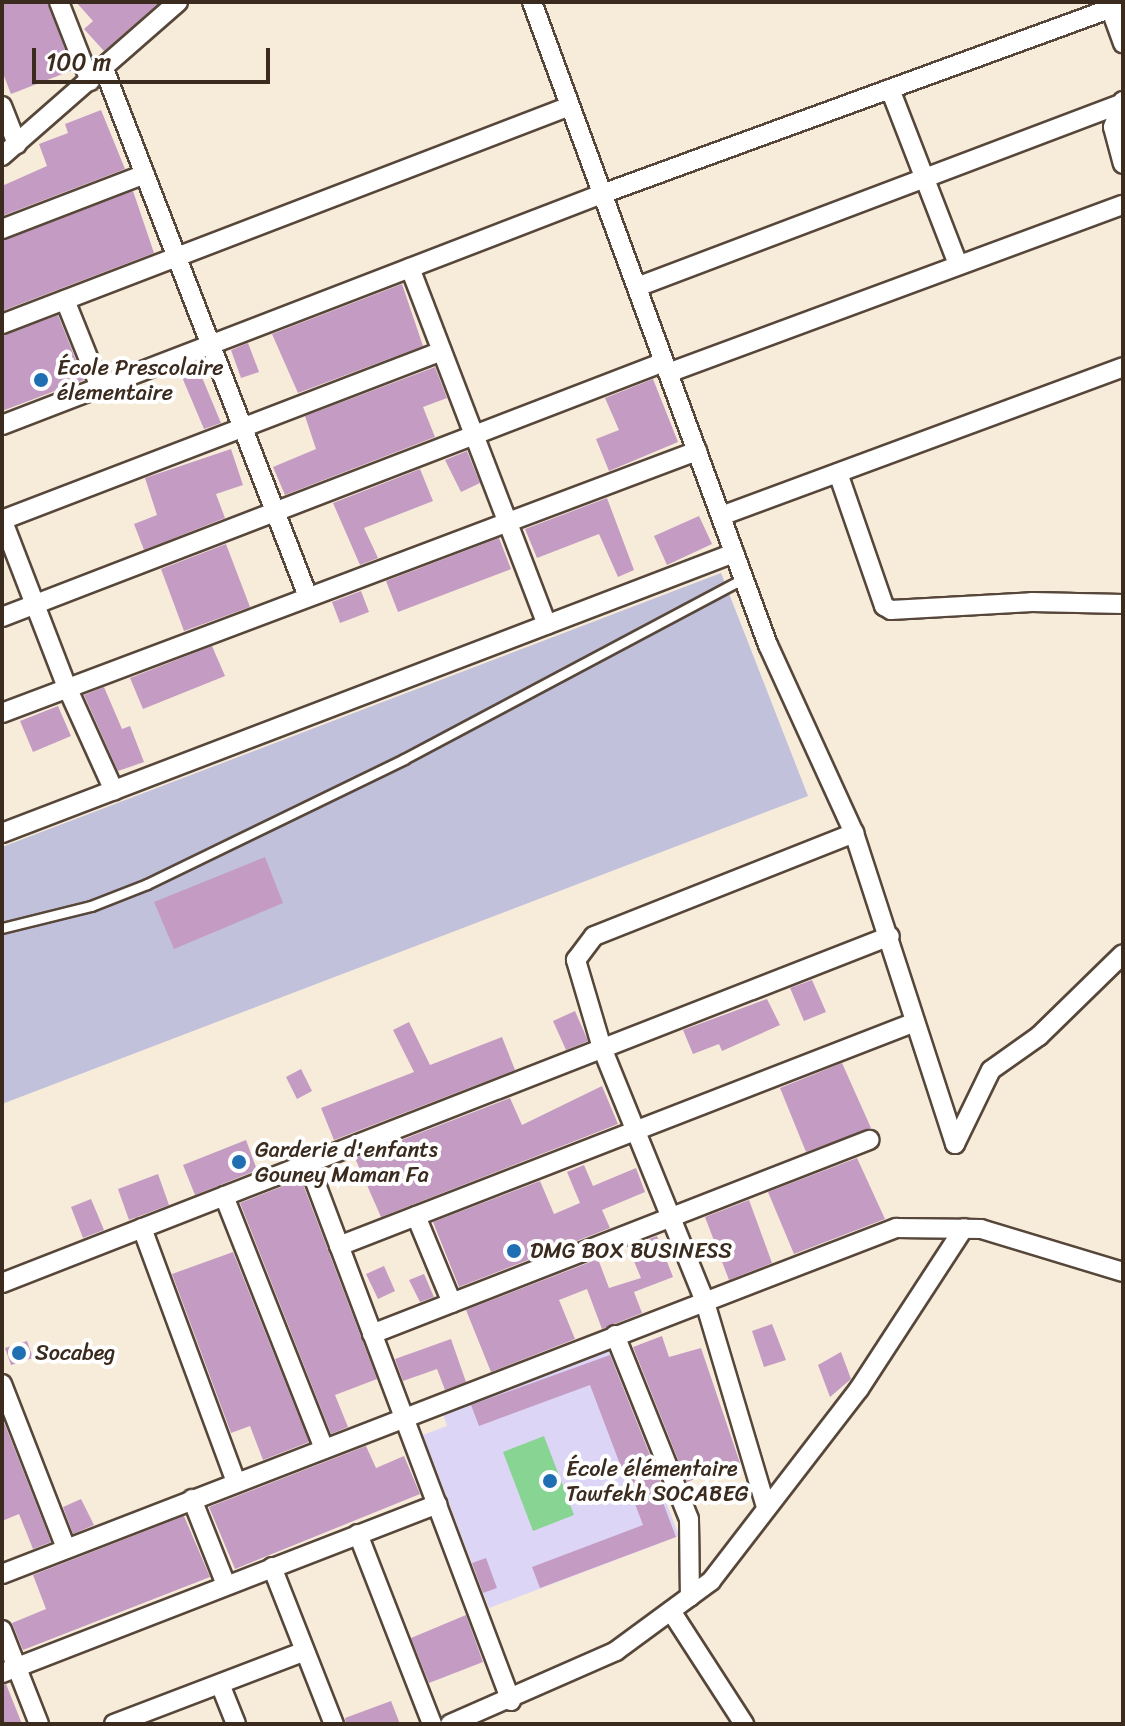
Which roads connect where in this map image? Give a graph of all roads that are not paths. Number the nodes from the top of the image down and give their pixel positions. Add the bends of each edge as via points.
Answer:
1 (59, 2) edge
2 (178, 2) edge
3 (532, 2) edge
4 (1114, 5) edge
5 (1123, 43) edge
6 (97, 75) junction
7 (890, 89) junction
8 (1122, 103) edge
9 (2, 106) edge
10 (570, 106) junction
11 (17, 144) junction
12 (2, 156) edge
13 (1123, 164) edge
14 (145, 174) junction
15 (924, 178) junction
16 (602, 194) junction
17 (1123, 205) edge
18 (2, 229) edge
19 (177, 257) junction
20 (958, 264) junction
21 (410, 268) junction
22 (637, 287) junction
23 (65, 300) junction
24 (2, 324) edge
25 (210, 345) junction
26 (442, 351) junction
27 (666, 367) junction
28 (1123, 367) edge
29 (100, 387) junction
30 (2, 425) edge
31 (242, 427) junction
32 (474, 436) junction
33 (697, 451) junction
34 (838, 473) junction
35 (276, 514) junction
36 (721, 516) junction
37 (506, 519) junction
38 (2, 520) edge
39 (734, 553) junction
40 (744, 578) junction
41 (307, 594) junction
42 (1123, 604) edge
43 (35, 605) junction
44 (2, 617) edge
45 (547, 625) junction
46 (66, 685) junction
47 (2, 713) edge
48 (114, 791) junction
49 (2, 833) edge
50 (854, 833) junction
51 (2, 928) edge
52 (890, 936) junction
53 (1123, 954) edge
54 (915, 1022) junction
55 (602, 1048) junction
56 (636, 1131) junction
57 (869, 1140) dead end
58 (308, 1163) junction
59 (224, 1196) junction
60 (416, 1216) junction
61 (671, 1218) junction
62 (142, 1228) junction
63 (964, 1228) junction
64 (339, 1246) junction
65 (1123, 1272) edge
66 (2, 1283) edge
67 (704, 1299) junction
68 (452, 1303) junction
69 (372, 1334) junction
70 (615, 1335) junction
71 (2, 1384) edge
72 (404, 1418) junction
73 (324, 1449) junction
74 (236, 1482) junction
75 (192, 1499) junction
76 (437, 1504) junction
77 (766, 1507) junction
78 (358, 1534) junction
79 (66, 1548) junction
80 (272, 1567) junction
81 (2, 1574) edge
82 (226, 1585) junction
83 (690, 1597) junction
84 (671, 1611) junction
85 (2, 1630) edge
86 (305, 1651) junction
87 (9, 1670) edge
88 (220, 1684) junction
89 (511, 1701) junction
90 (137, 1720) edge
91 (39, 1724) edge
92 (114, 1724) edge
93 (236, 1724) edge
94 (334, 1724) edge
95 (432, 1724) edge
96 (450, 1724) edge
97 (744, 1724) edge

1 - 6 street
2 - 6 street
3 - 10 street
4 - 5 street
4 - 7 street
6 - 11 street
6 - 14 street
7 - 15 street
7 - 16 street
8 - 13 street via 1113,127
8 - 15 street
9 - 11 street
10 - 16 street
10 - 19 street
11 - 12 street
14 - 18 street
14 - 19 street
15 - 20 street
15 - 22 street
16 - 21 street
16 - 22 street
17 - 20 street
19 - 23 street
19 - 25 street
20 - 27 street
21 - 25 street
21 - 26 street
22 - 27 street
23 - 24 street
23 - 29 street
25 - 29 street
25 - 31 street
26 - 31 street
26 - 32 street
27 - 32 street
27 - 33 street
28 - 34 street
29 - 30 street
31 - 35 street
31 - 38 street
32 - 35 street
32 - 37 street
33 - 36 street
33 - 37 street
34 - 36 street
34 - 42 street via 884,606 891,610 1032,602
35 - 41 street
35 - 43 street
36 - 39 street
37 - 41 street
37 - 45 street
38 - 43 street
39 - 40 street
39 - 45 street
40 - 50 street
40 - 51 lane via 404,759 147,884 91,906
41 - 46 street
43 - 44 street
43 - 46 street
45 - 48 street
46 - 47 street
46 - 48 street
48 - 49 street
50 - 52 street
50 - 55 street via 594,936 576,960
52 - 54 street
52 - 55 street
53 - 54 street via 1039,1036 991,1070 955,1144
54 - 56 street
55 - 56 street
55 - 58 street
56 - 60 street
56 - 61 street
57 - 61 street
58 - 59 street
58 - 64 street
59 - 62 street
59 - 73 street
60 - 64 street
60 - 68 street
61 - 67 street
61 - 68 street
62 - 66 street
62 - 74 street
63 - 65 street
63 - 67 street via 896,1228
63 - 77 street via 859,1389
64 - 69 street
67 - 70 street
67 - 77 street
68 - 69 street
69 - 72 street
70 - 72 street
70 - 83 street via 689,1519
71 - 79 street
72 - 73 street
72 - 76 street
73 - 74 street
74 - 75 street
75 - 79 street
75 - 82 street
76 - 78 street
76 - 89 street
77 - 83 street via 761,1523 711,1581
78 - 80 street
78 - 95 street
79 - 81 street
80 - 82 street
80 - 86 street
82 - 87 street
83 - 84 street
84 - 89 street via 616,1651
84 - 97 street
85 - 87 street
86 - 88 street
86 - 94 street
87 - 91 street
88 - 90 street
88 - 93 street
89 - 96 street
90 - 92 street

